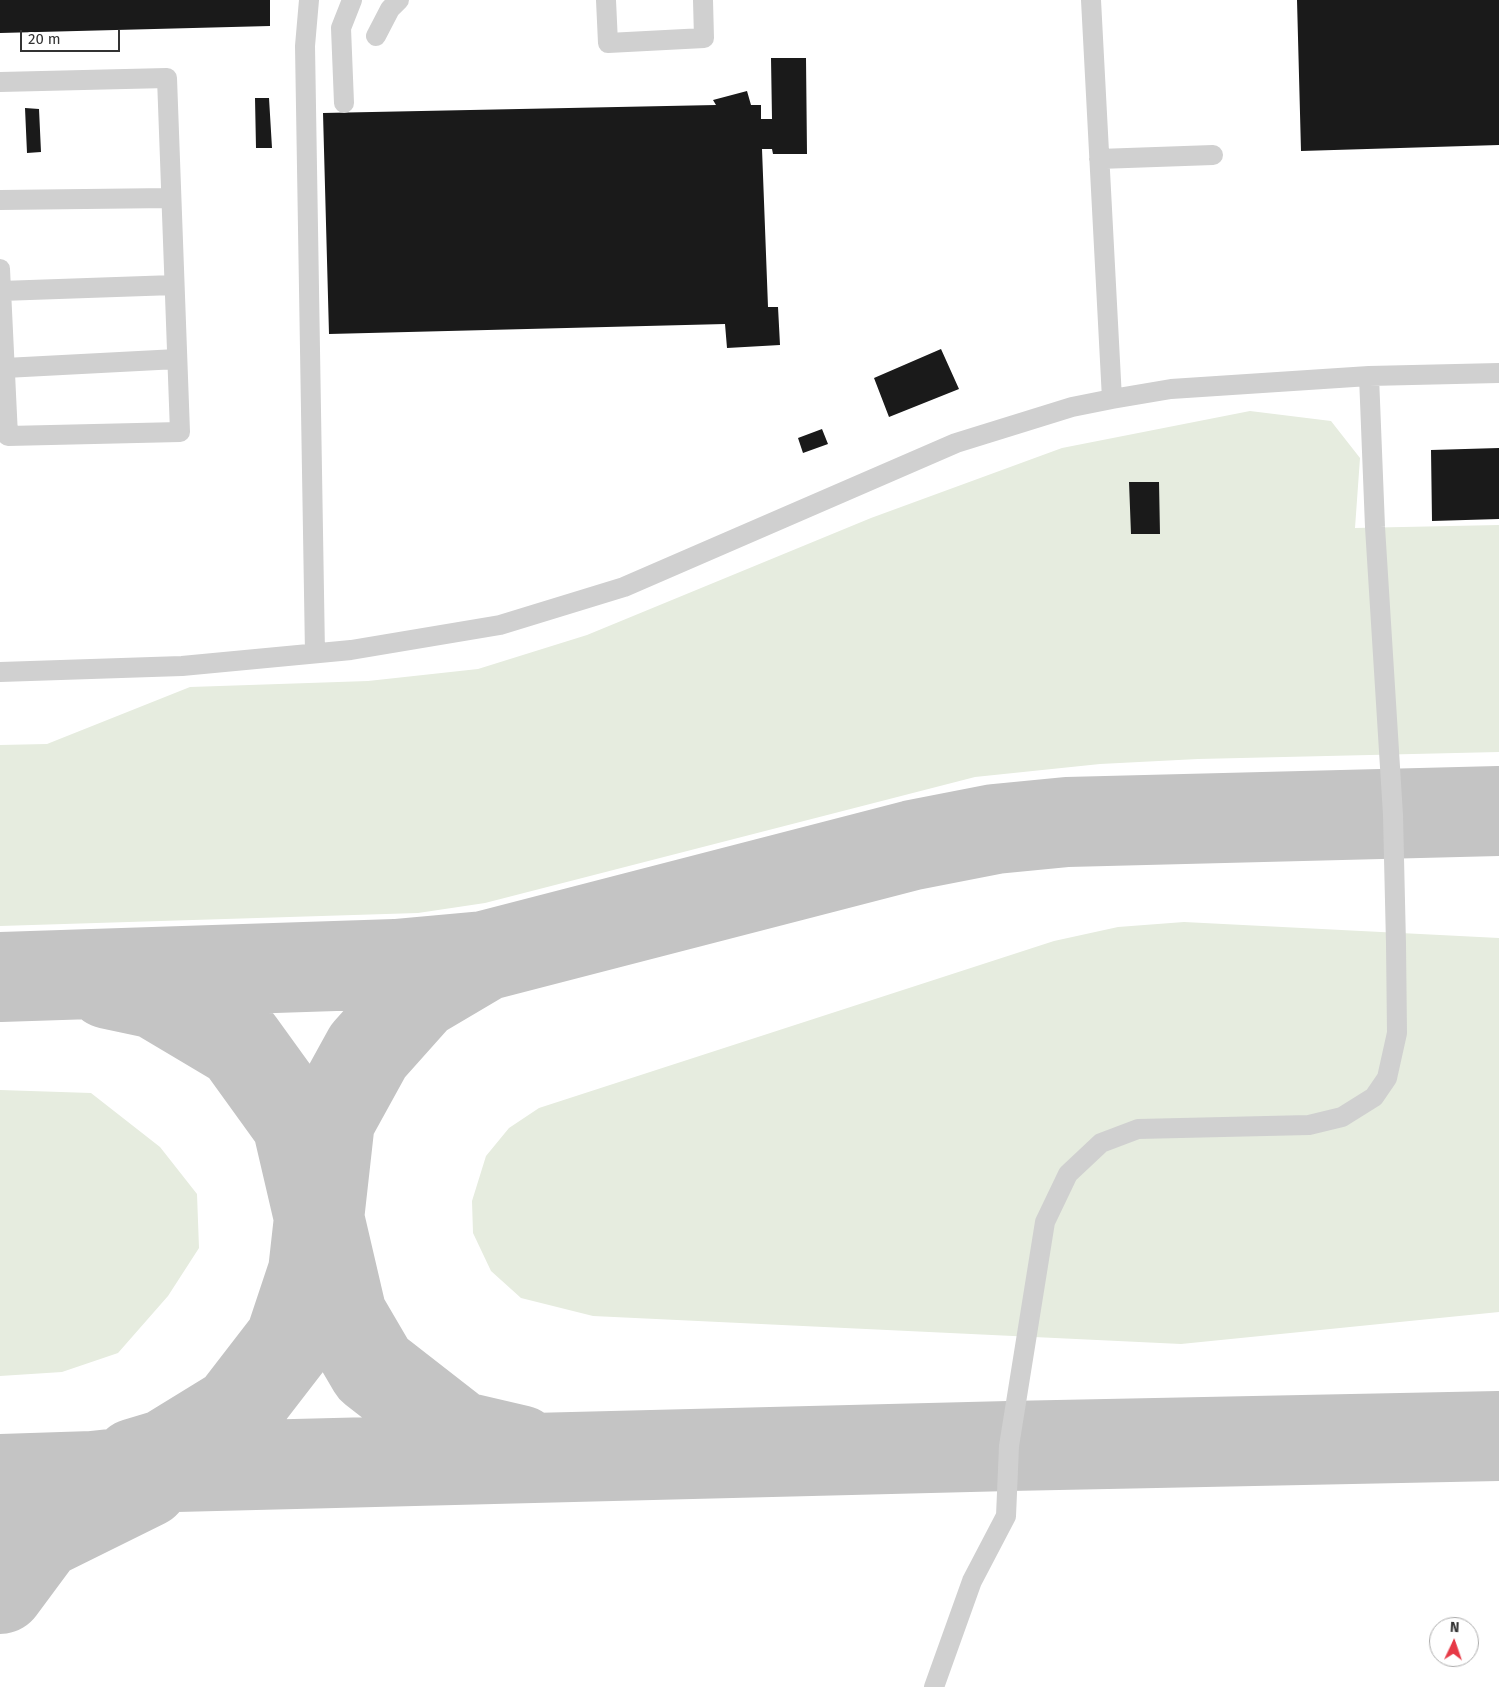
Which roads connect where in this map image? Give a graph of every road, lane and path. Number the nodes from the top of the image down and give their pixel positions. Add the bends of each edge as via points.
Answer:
1 (309, 0) edge
2 (352, 0) edge
3 (399, 0) edge
4 (606, 0) edge
5 (703, 0) edge
6 (1091, 0) edge
7 (376, 36) dead end
8 (0, 82) edge
9 (344, 103) dead end
10 (1213, 155) dead end
11 (1099, 158) junction
12 (170, 198) junction
13 (0, 200) edge
14 (0, 269) edge
15 (174, 285) junction
16 (1, 291) edge
17 (177, 359) junction
18 (5, 368) junction
19 (1499, 373) edge
20 (1369, 376) junction
21 (1112, 399) junction
22 (315, 653) junction
23 (0, 672) edge
24 (934, 1687) edge

1 - 22 lane via 305,46
2 - 9 lane via 342,28
3 - 7 lane via 390,9
4 - 5 lane via 608,43 704,38
6 - 11 lane
8 - 12 lane via 167,78
10 - 11 lane
11 - 21 lane
12 - 13 lane
12 - 15 lane
14 - 16 lane
15 - 16 lane
15 - 17 lane
16 - 18 lane
17 - 18 lane
17 - 18 lane via 180,432 8,436
19 - 20 lane
20 - 21 lane via 1171,389
20 - 24 lane via 1374,527 1393,815 1397,1033 1387,1078 1374,1097 1342,1117 1309,1125 1138,1129 1101,1143 1068,1174 1045,1222 1009,1446 1006,1516 972,1580
21 - 22 lane via 1072,407 956,443 624,588 500,625 352,650
22 - 23 lane via 182,666

